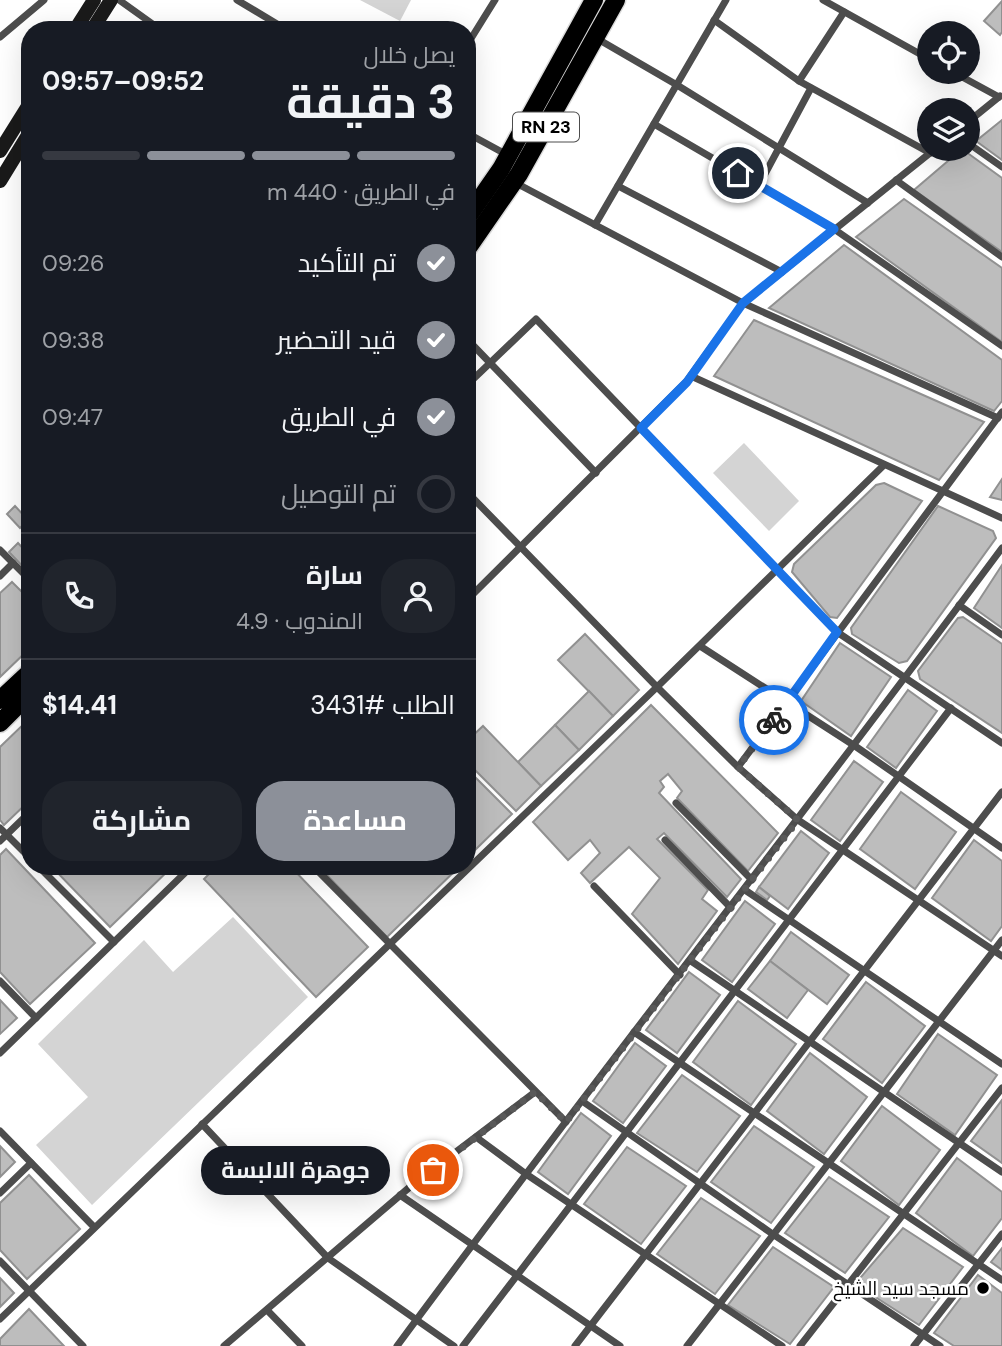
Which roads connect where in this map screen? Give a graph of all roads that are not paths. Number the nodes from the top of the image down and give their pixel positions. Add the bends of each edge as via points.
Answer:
1 (44, 0) edge
2 (94, 0) edge
3 (110, 0) edge
4 (119, 0) edge
5 (237, 0) edge
6 (495, 0) edge
7 (594, 0) edge
8 (616, 0) edge
9 (726, 0) edge
10 (822, 0) edge
11 (845, 12) junction
12 (714, 20) junction
13 (81, 21) edge
14 (97, 21) edge
15 (148, 21) edge
16 (272, 21) edge
17 (476, 31) edge
18 (0, 37) edge
19 (595, 37) junction
20 (917, 52) edge
21 (799, 81) junction
22 (976, 84) edge
23 (677, 85) junction
24 (811, 88) junction
25 (1000, 96) edge
26 (980, 112) edge
27 (21, 117) edge
28 (654, 124) junction
29 (476, 138) edge
30 (917, 143) edge
31 (21, 147) edge
32 (780, 148) junction
33 (1, 149) edge
34 (980, 151) edge
35 (14, 158) junction
36 (517, 160) junction
37 (920, 161) edge
38 (1002, 167) edge
39 (896, 180) junction
40 (0, 181) edge
41 (514, 181) junction
42 (759, 185) junction
43 (618, 186) junction
44 (868, 202) junction
45 (476, 208) edge
46 (596, 225) junction
47 (834, 229) junction
48 (476, 236) edge
49 (1002, 257) edge
50 (782, 272) junction
51 (743, 303) junction
52 (1002, 346) edge
53 (476, 348) edge
54 (491, 362) junction
55 (476, 376) edge
56 (691, 376) junction
57 (1000, 415) edge
58 (641, 428) junction
59 (884, 465) junction
60 (596, 473) junction
61 (942, 491) junction
62 (476, 501) edge
63 (1002, 518) edge
64 (522, 547) junction
65 (1002, 548) edge
66 (1, 552) edge
67 (13, 563) junction
68 (778, 569) junction
69 (21, 571) edge
70 (0, 576) edge
71 (476, 591) edge
72 (959, 605) junction
73 (837, 632) junction
74 (1002, 635) edge
75 (699, 646) junction
76 (905, 678) junction
77 (21, 680) edge
78 (657, 687) junction
79 (0, 700) edge
80 (21, 702) edge
81 (787, 702) junction
82 (951, 708) junction
83 (0, 723) edge
84 (1002, 743) edge
85 (855, 746) junction
86 (738, 767) junction
87 (898, 776) junction
88 (1002, 792) edge
89 (677, 803) dead end
90 (798, 820) junction
91 (21, 821) edge
92 (0, 828) edge
93 (973, 828) junction
94 (7, 835) junction
95 (666, 840) dead end
96 (0, 841) edge
97 (1002, 848) edge
98 (21, 849) edge
99 (843, 849) junction
100 (476, 860) edge
101 (47, 875) edge
102 (183, 875) edge
103 (322, 875) edge
104 (460, 875) edge
105 (752, 880) junction
106 (594, 886) dead end
107 (745, 890) junction
108 (918, 901) junction
109 (730, 908) junction
110 (790, 920) junction
111 (1002, 940) edge
112 (114, 942) junction
113 (389, 943) junction
114 (994, 951) junction
115 (1002, 956) edge
116 (691, 961) junction
117 (865, 970) junction
118 (680, 975) junction
119 (0, 981) edge
120 (734, 992) junction
121 (36, 1018) junction
122 (940, 1020) junction
123 (634, 1032) junction
124 (809, 1042) junction
125 (0, 1053) edge
126 (679, 1062) junction
127 (1002, 1064) edge
128 (1002, 1088) edge
129 (535, 1092) junction
130 (884, 1093) junction
131 (582, 1101) junction
132 (755, 1113) junction
133 (566, 1122) junction
134 (202, 1124) junction
135 (0, 1132) edge
136 (625, 1133) junction
137 (476, 1137) junction
138 (958, 1143) junction
139 (31, 1163) junction
140 (829, 1163) junction
141 (1002, 1172) edge
142 (526, 1174) junction
143 (699, 1184) junction
144 (0, 1193) edge
145 (400, 1195) junction
146 (570, 1203) junction
147 (904, 1213) junction
148 (94, 1227) junction
149 (1002, 1234) edge
150 (774, 1235) junction
151 (472, 1245) junction
152 (646, 1254) junction
153 (328, 1258) junction
154 (0, 1261) edge
155 (979, 1264) junction
156 (516, 1275) junction
157 (1002, 1280) edge
158 (850, 1285) junction
159 (29, 1290) junction
160 (720, 1304) junction
161 (267, 1310) junction
162 (0, 1319) edge
163 (416, 1321) junction
164 (591, 1326) junction
165 (923, 1335) junction
166 (83, 1346) edge
167 (224, 1346) edge
168 (302, 1346) edge
169 (397, 1346) edge
170 (454, 1346) edge
171 (463, 1346) edge
172 (575, 1346) edge
173 (620, 1346) edge
174 (687, 1346) edge
175 (782, 1346) edge
176 (800, 1346) edge
177 (914, 1346) edge
178 (940, 1346) edge

1 - 18 street
2 - 13 main road
3 - 14 main road
4 - 15 street
5 - 16 street
6 - 17 street
7 - 36 main road, RN 23
8 - 19 main road, RN 23
9 - 12 street
10 - 11 street
11 - 20 street
11 - 21 street
12 - 21 street
12 - 23 street
19 - 23 street
19 - 36 main road, RN 23
21 - 24 street
22 - 25 street
23 - 28 street
23 - 32 street
24 - 30 street
24 - 32 street
25 - 26 street
27 - 33 main road
28 - 42 street
28 - 43 street
29 - 36 street
31 - 35 main road
32 - 42 street
32 - 44 street
33 - 35 street
34 - 38 street
35 - 40 main road
36 - 41 main road, RN 23
36 - 45 main road, RN 23
37 - 39 street
39 - 44 street
39 - 49 street
41 - 46 street
41 - 48 main road, RN 23
42 - 47 street
43 - 46 street
43 - 50 street
44 - 47 street
46 - 51 street
47 - 50 street
47 - 52 street
50 - 51 street
51 - 56 street
51 - 57 street
53 - 54 street
54 - 55 street
54 - 58 street via 536,318
54 - 60 street
56 - 58 street
56 - 59 street
57 - 61 street
58 - 60 street
58 - 68 street
59 - 61 street
59 - 68 street
60 - 64 street
61 - 63 street
61 - 73 street
62 - 64 street
64 - 71 street
64 - 78 street
65 - 72 street
66 - 67 street
67 - 69 street
67 - 70 street
68 - 73 street
68 - 75 street
72 - 74 street
72 - 76 street
73 - 76 street
73 - 81 street
75 - 78 street
75 - 81 street
76 - 82 street
76 - 85 street
77 - 79 main road
78 - 86 street
78 - 100 street
80 - 83 main road
81 - 85 street
81 - 86 street
82 - 84 street
82 - 87 street
85 - 87 street
85 - 90 street
86 - 90 street
87 - 93 street
87 - 99 street
88 - 93 street
89 - 105 street
90 - 99 street
90 - 105 street
91 - 94 street
92 - 94 street
93 - 97 street
93 - 108 street
94 - 96 street
94 - 98 street
95 - 109 street
99 - 108 street
99 - 110 street
101 - 112 street
102 - 112 street
103 - 113 street
104 - 113 street
105 - 107 street
106 - 118 street
107 - 109 street
107 - 110 street
108 - 114 street
108 - 117 street
109 - 116 street
110 - 117 street
110 - 120 street
111 - 114 street
112 - 121 street
113 - 129 street
113 - 134 street
114 - 115 street
114 - 122 street
116 - 118 street
116 - 120 street
117 - 122 street
117 - 124 street
118 - 123 street
119 - 121 street
120 - 124 street
120 - 126 street
121 - 125 street
122 - 127 street
122 - 130 street
123 - 126 street
123 - 131 street
124 - 130 street
124 - 132 street
126 - 132 street
126 - 136 street
128 - 138 street
129 - 133 street
129 - 137 street
130 - 138 street
130 - 140 street
131 - 133 street
131 - 136 street
132 - 140 street
132 - 143 street
133 - 142 street
134 - 148 street
134 - 153 street
135 - 139 street
136 - 143 street
136 - 146 street
137 - 142 street
137 - 145 street
138 - 141 street
138 - 147 street
139 - 144 street
139 - 148 street
140 - 147 street
140 - 150 street
142 - 146 street
142 - 151 street
143 - 150 street
143 - 152 street
145 - 151 street
145 - 153 street
146 - 152 street
146 - 156 street
147 - 155 street
147 - 158 street
148 - 159 street
149 - 155 street
150 - 158 street
150 - 160 street
151 - 156 street
151 - 163 street
152 - 160 street
152 - 164 street
153 - 161 street
153 - 163 street
154 - 159 street
155 - 157 street
155 - 165 street
156 - 164 street
156 - 171 street
158 - 165 street
158 - 176 street
159 - 162 street
159 - 166 street
160 - 174 street
160 - 175 street
161 - 167 street
161 - 168 street
163 - 169 street
163 - 170 street
164 - 172 street
164 - 173 street
165 - 177 street
165 - 178 street

